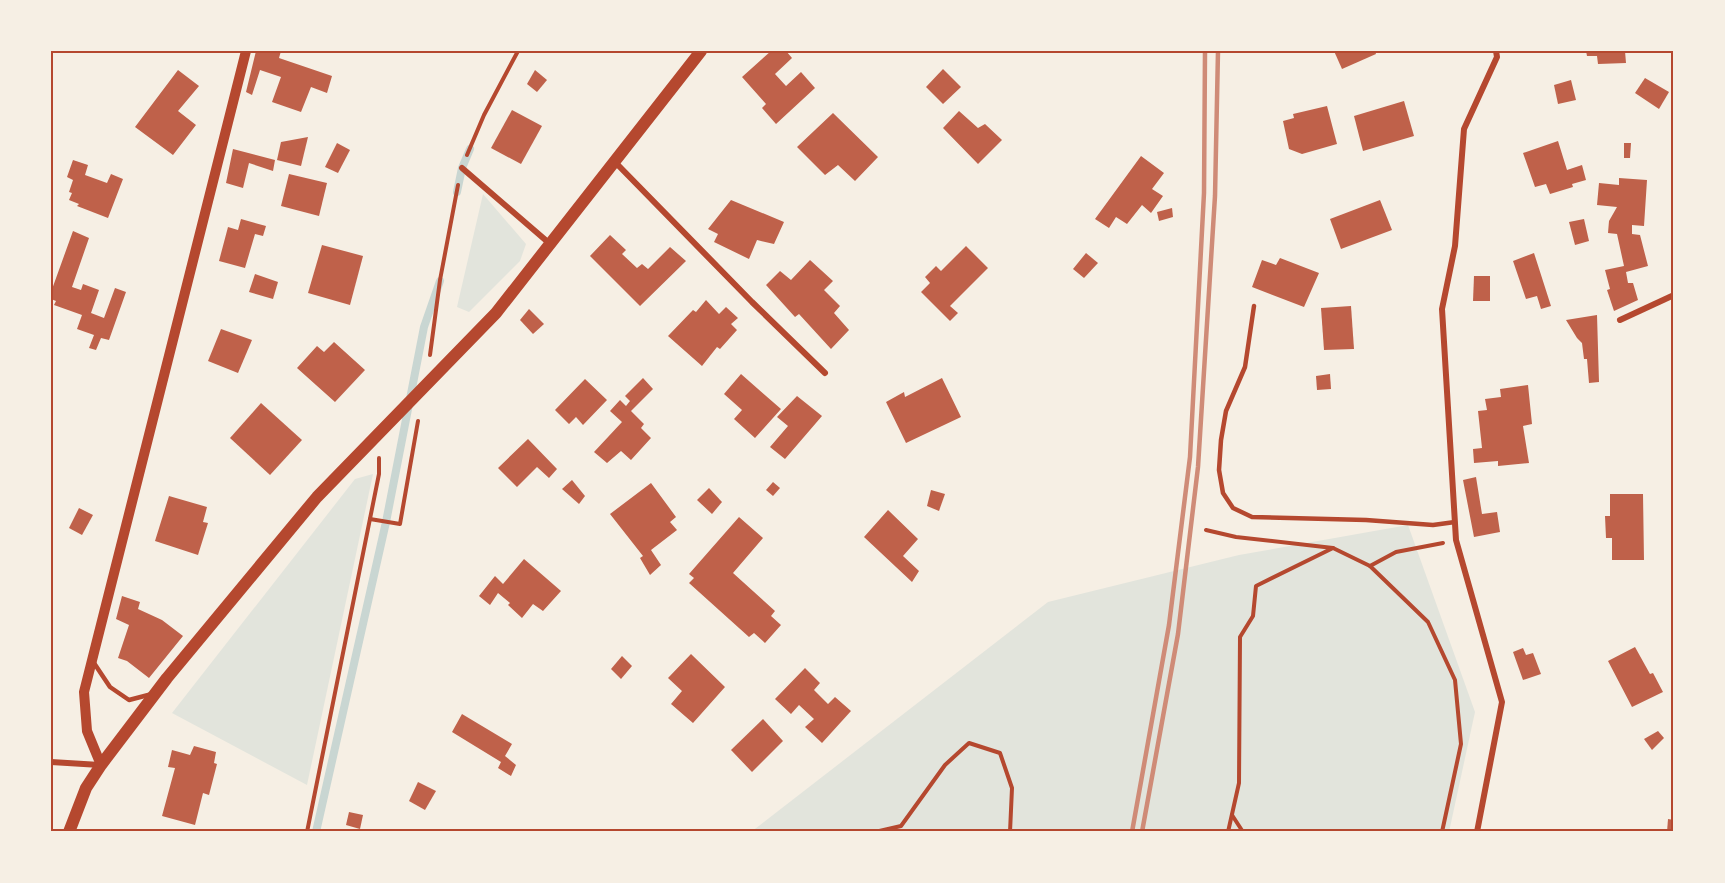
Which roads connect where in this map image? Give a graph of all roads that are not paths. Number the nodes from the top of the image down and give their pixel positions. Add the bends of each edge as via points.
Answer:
1 (246, 51) edge
2 (701, 51) edge
3 (1496, 51) edge
4 (614, 161) junction
5 (462, 168) road end
6 (549, 243) junction
7 (1674, 295) edge
8 (1254, 306) dead end
9 (1620, 320) dead end
10 (825, 373) dead end
11 (1455, 522) junction
12 (92, 659) junction
13 (155, 693) junction
14 (51, 762) edge
15 (101, 765) junction
16 (69, 832) edge
17 (1477, 832) edge

1 - 12 street
2 - 4 main road
3 - 11 street via 1497,57 1464,129 1455,246 1442,309
4 - 6 main road
4 - 10 street
5 - 6 street
6 - 13 main road via 496,312 317,497
7 - 9 street
8 - 11 lane via 1245,368 1226,411 1221,440 1222,493 1233,508 1252,517 1433,525
11 - 17 street via 1456,540 1502,702
12 - 13 lane via 110,687 129,700
12 - 15 street via 84,702 87,730
13 - 15 main road
14 - 15 street
15 - 16 main road via 86,788

